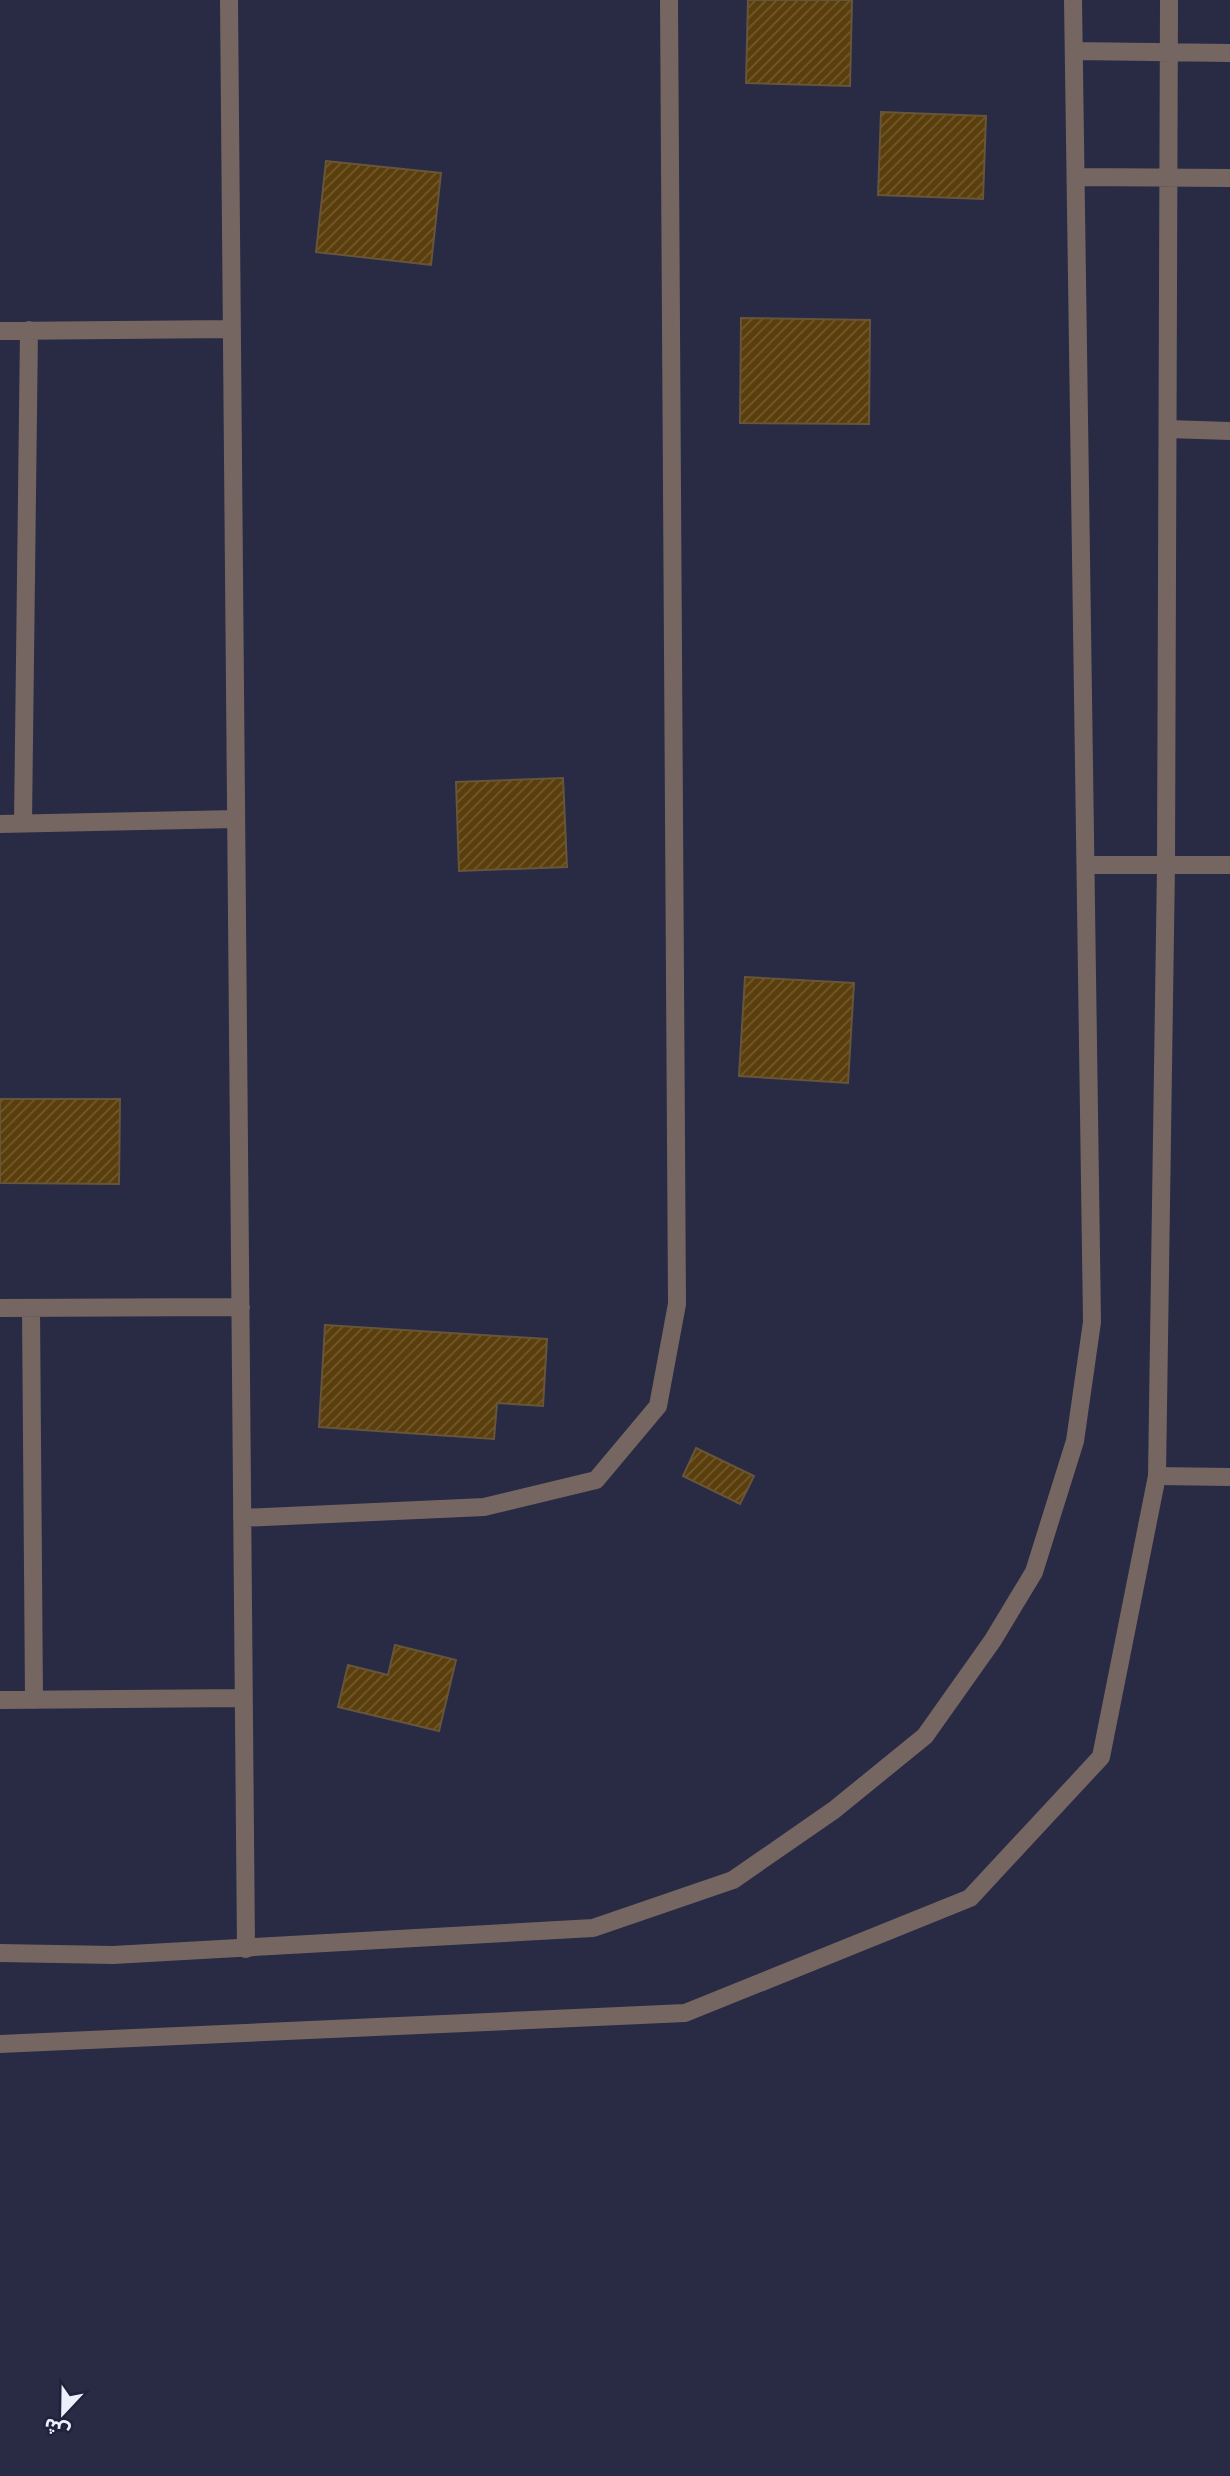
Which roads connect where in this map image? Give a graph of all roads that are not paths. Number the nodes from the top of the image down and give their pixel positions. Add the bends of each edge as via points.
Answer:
1 (229, 0) edge
2 (668, 0) edge
3 (1073, 0) edge
4 (1170, 0) edge
5 (1074, 51) junction
6 (1169, 52) junction
7 (1230, 53) edge
8 (1076, 177) junction
9 (1168, 178) junction
10 (1230, 178) edge
11 (232, 329) junction
12 (29, 330) junction
13 (0, 331) edge
14 (1168, 429) junction
15 (1230, 431) edge
16 (236, 819) junction
17 (23, 823) junction
18 (0, 824) edge
19 (1086, 864) junction
20 (1166, 865) junction
21 (1230, 865) edge
22 (240, 1307) junction
23 (0, 1308) edge
24 (31, 1308) junction
25 (1157, 1476) junction
26 (1230, 1477) edge
27 (242, 1518) junction
28 (243, 1698) junction
29 (0, 1700) edge
30 (34, 1700) junction
31 (246, 1949) junction
32 (0, 1954) edge
33 (0, 2044) edge

1 - 11 street
2 - 27 street via 677,1304 658,1406 596,1480 484,1507
3 - 5 street
4 - 6 street
5 - 6 street
5 - 8 street
6 - 7 street
6 - 9 street
8 - 9 street
8 - 19 street
9 - 10 street
9 - 14 street
11 - 12 street
11 - 16 street
12 - 13 street
12 - 17 street
14 - 15 street
14 - 20 street
16 - 17 street
16 - 22 street
17 - 18 street
19 - 20 street
19 - 31 street via 1092,1322 1075,1441 1034,1572 925,1736 834,1810 733,1880 593,1928
20 - 21 street
20 - 25 street
22 - 24 street
22 - 27 street
23 - 24 street
24 - 30 street
25 - 26 street
25 - 33 street via 1101,1757 970,1898 685,2013
27 - 28 street
28 - 30 street
28 - 31 street
29 - 30 street
31 - 32 street

